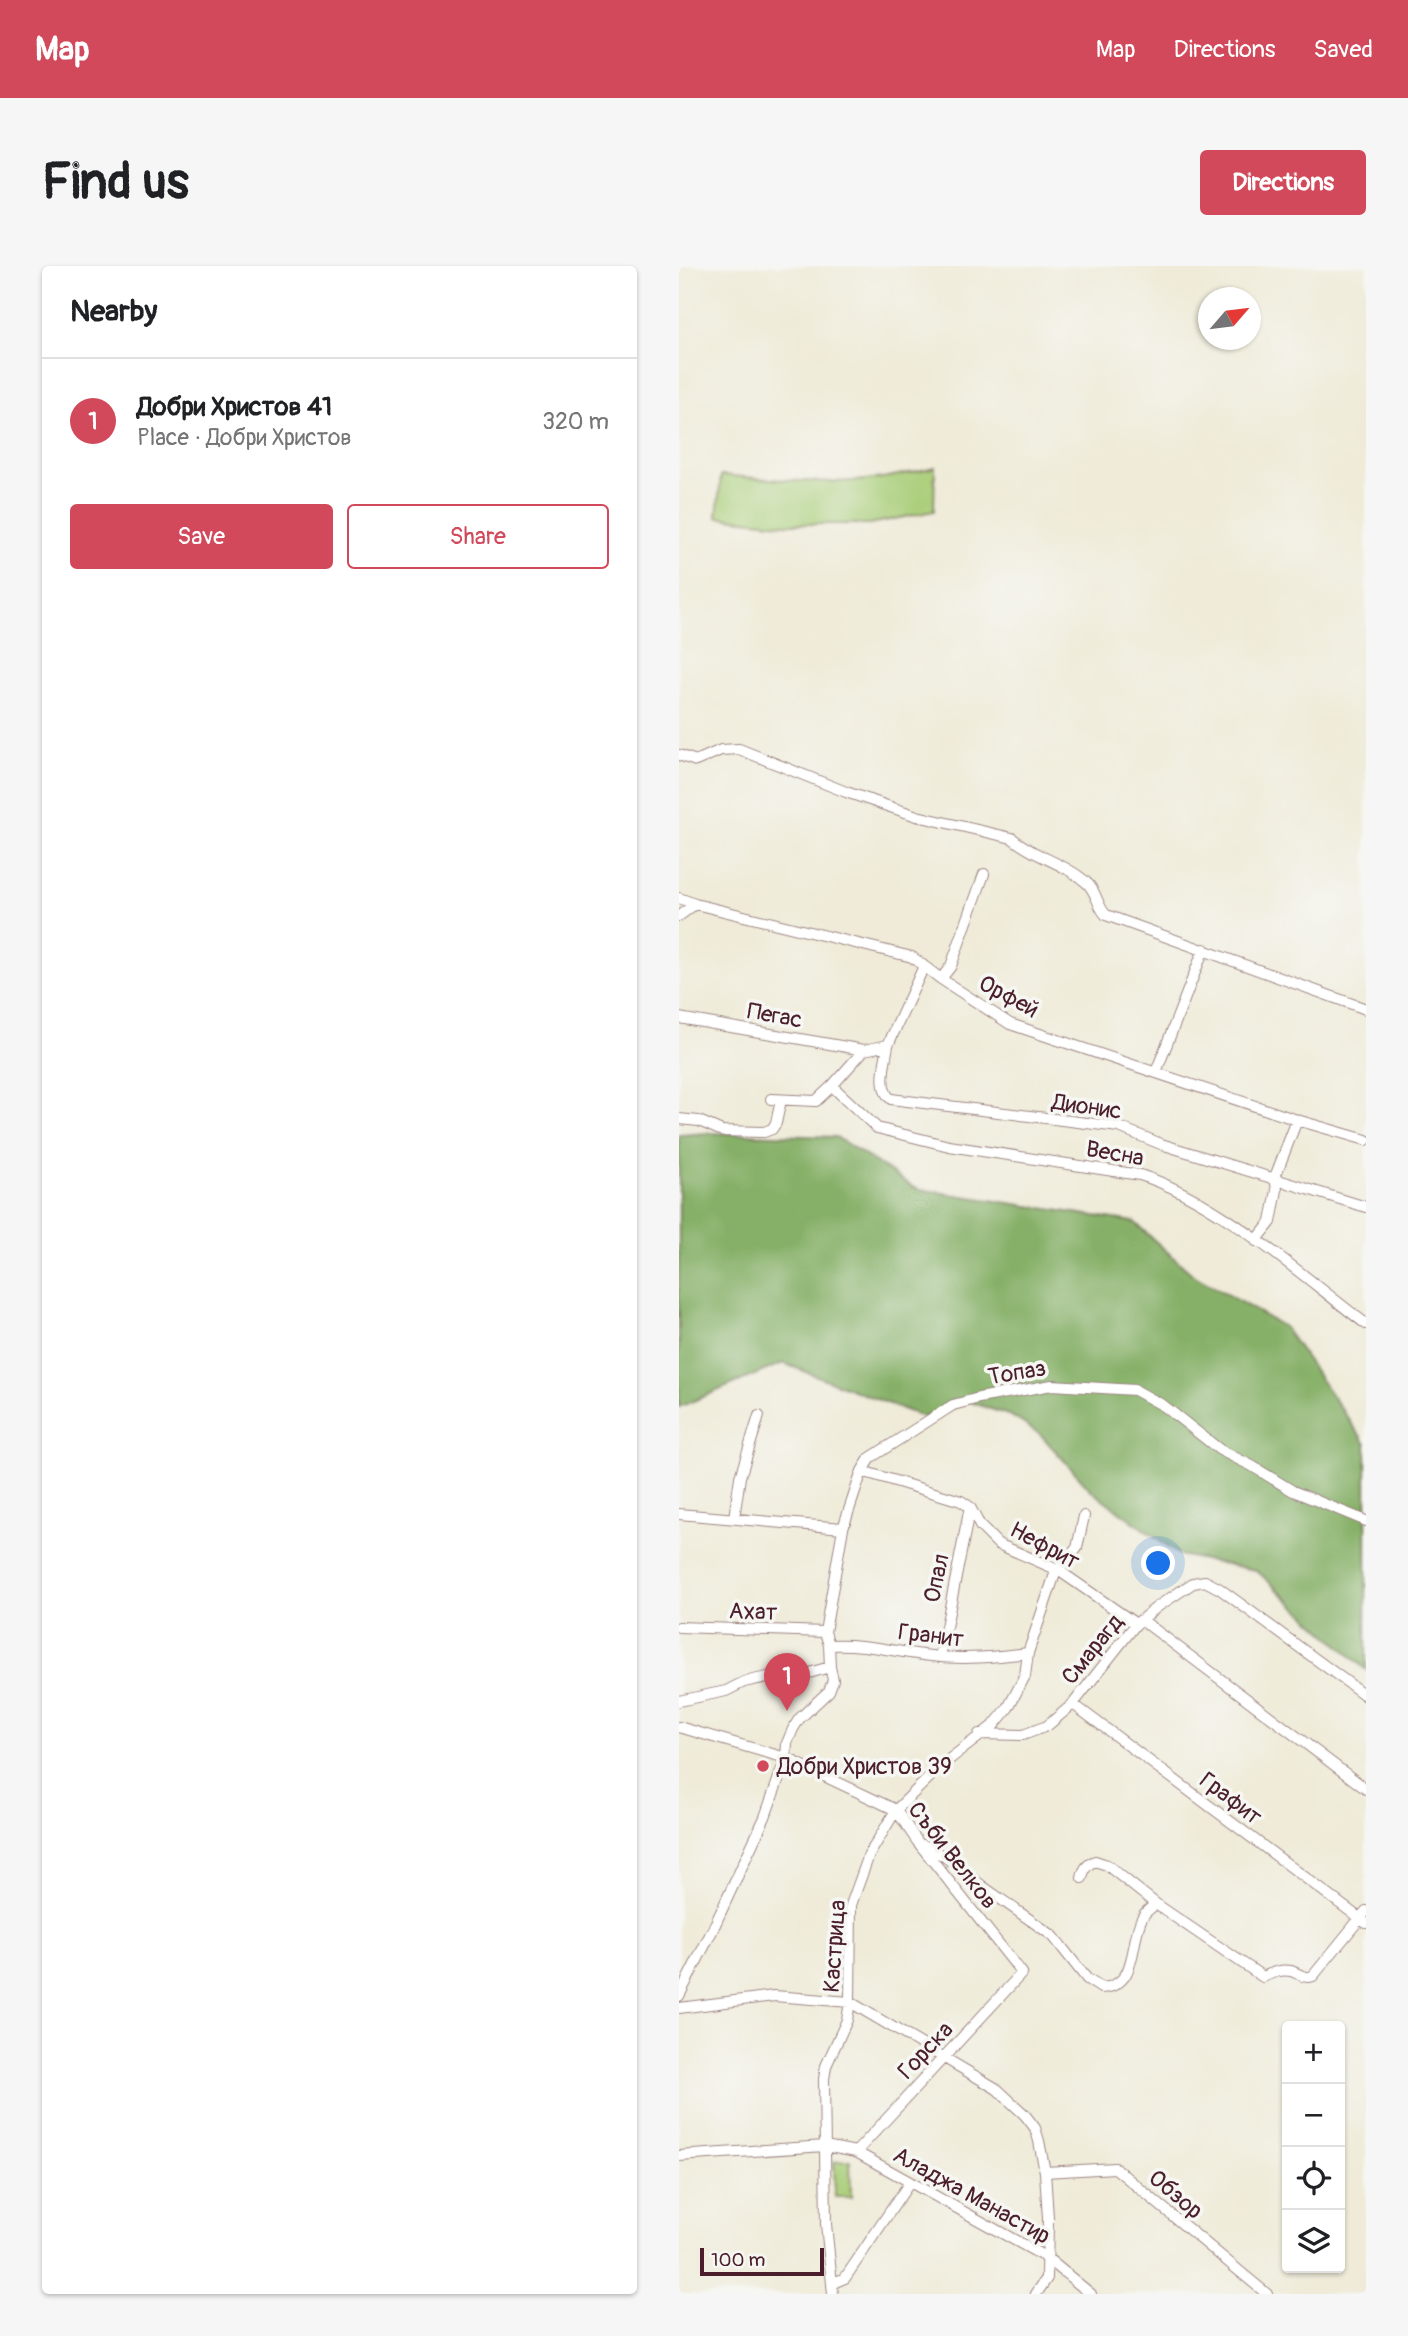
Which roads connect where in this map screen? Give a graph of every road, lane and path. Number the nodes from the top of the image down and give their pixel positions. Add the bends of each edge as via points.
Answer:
1 (679, 755) edge
2 (984, 874) dead end
3 (679, 898) edge
4 (695, 904) junction
5 (679, 916) edge
6 (1204, 949) junction
7 (924, 966) junction
8 (941, 979) junction
9 (1366, 1009) edge
10 (679, 1018) edge
11 (888, 1045) junction
12 (864, 1050) junction
13 (1156, 1072) junction
14 (832, 1086) junction
15 (679, 1119) edge
16 (1297, 1120) junction
17 (1366, 1140) edge
18 (1275, 1177) junction
19 (1366, 1207) edge
20 (1256, 1241) junction
21 (1366, 1324) edge
22 (759, 1416) dead end
23 (863, 1471) junction
24 (971, 1507) junction
25 (679, 1514) edge
26 (1084, 1516) dead end
27 (734, 1518) junction
28 (1366, 1521) edge
29 (843, 1528) junction
30 (1058, 1570) junction
31 (1139, 1622) junction
32 (679, 1627) edge
33 (825, 1632) junction
34 (829, 1645) junction
35 (1028, 1653) junction
36 (940, 1657) junction
37 (830, 1667) junction
38 (1366, 1696) edge
39 (679, 1700) edge
40 (1073, 1704) junction
41 (679, 1727) edge
42 (979, 1734) junction
43 (786, 1758) junction
44 (1366, 1789) edge
45 (896, 1810) junction
46 (917, 1841) junction
47 (1082, 1878) dead end
48 (1156, 1904) junction
49 (1364, 1917) edge
50 (1022, 1973) joint
51 (679, 1996) edge
52 (850, 2002) junction
53 (679, 2008) edge
54 (946, 2058) junction
55 (825, 2146) junction
56 (856, 2152) junction
57 (679, 2156) edge
58 (1045, 2172) junction
59 (910, 2182) junction
60 (1047, 2259) junction
61 (833, 2283) junction
62 (833, 2294) edge
63 (1036, 2294) edge
64 (1091, 2294) edge
65 (1268, 2294) edge

1 - 6 street via 696,761 721,750 739,749 917,816 1012,838 1087,883 1106,915
2 - 8 street via 951,966
3 - 4 street, Орфей
4 - 5 street
4 - 7 street, Орфей via 912,957
6 - 9 street
6 - 13 street
7 - 8 street, Орфей
7 - 11 street, Дионис
8 - 13 street, Орфей via 1010,1024
10 - 12 street, Пегас
11 - 12 street
11 - 18 street, Дионис via 883,1087 891,1099 1119,1127 1160,1144
12 - 14 street
13 - 16 street, Орфей
14 - 15 street via 815,1101 776,1099 776,1123 764,1132 722,1131
14 - 20 street, Весна via 877,1128 949,1146 1149,1178 1191,1197
16 - 17 street, Орфей
16 - 18 street
18 - 19 street, Дионис
18 - 20 street via 1271,1222
20 - 21 street, Весна
22 - 27 street via 740,1478
23 - 24 street
23 - 28 street, Топаз via 882,1448 953,1405 1052,1385 1135,1390 1164,1406 1220,1450 1293,1491
23 - 29 street, Топаз
24 - 30 street, Нефрит via 980,1526 998,1544
24 - 36 street, Опал
25 - 27 street
26 - 30 street, Кастрица via 1077,1548
27 - 29 street
29 - 33 street, Топаз
30 - 31 street, Нефрит
30 - 35 street, Кастрица
31 - 38 street, Смарагд via 1193,1583 1205,1581
31 - 40 street, Смарагд
31 - 44 street, Нефрит
32 - 33 street, Ахат
33 - 34 street, Топаз
34 - 36 street, Гранит via 854,1644
34 - 37 street, Топаз
35 - 36 street, Гранит
35 - 42 street, Кастрица via 1025,1676 1008,1709
37 - 39 street via 772,1675 726,1691
37 - 43 street, Топаз via 829,1691 799,1719 787,1743
40 - 42 street, Смарагд via 1047,1726 1023,1735
40 - 49 street, Графит
41 - 43 street, Съби Велков
42 - 45 street, Кастрица
43 - 45 street, Съби Велков
43 - 51 street, Топаз via 765,1817
45 - 46 street, Съби Велков
45 - 52 street, Кастрица via 869,1855 851,1905
46 - 48 street via 1053,1936 1087,1979 1101,1988 1116,1984 1129,1969 1143,1916
46 - 50 street, Съби Велков
47 - 48 street via 1084,1868 1095,1861 1107,1865
48 - 49 street via 1263,1977 1278,1970 1313,1976
50 - 54 street, Горска
52 - 53 street via 774,1996
52 - 54 street
52 - 55 street, Кастрица via 847,2020 826,2066
54 - 56 street, Горска
54 - 58 street via 997,2089 1025,2115 1035,2127
55 - 56 street, Аладжа Манастир
55 - 57 street, Аладжа Манастир
55 - 61 street, Кастрица via 826,2224
56 - 59 street, Аладжа Манастир
58 - 60 street
58 - 65 street, Обзор via 1115,2168
59 - 60 street, Аладжа Манастир
59 - 61 street via 845,2278
60 - 63 street via 1047,2278
60 - 64 street, Аладжа Манастир
61 - 62 street, Кастрица

